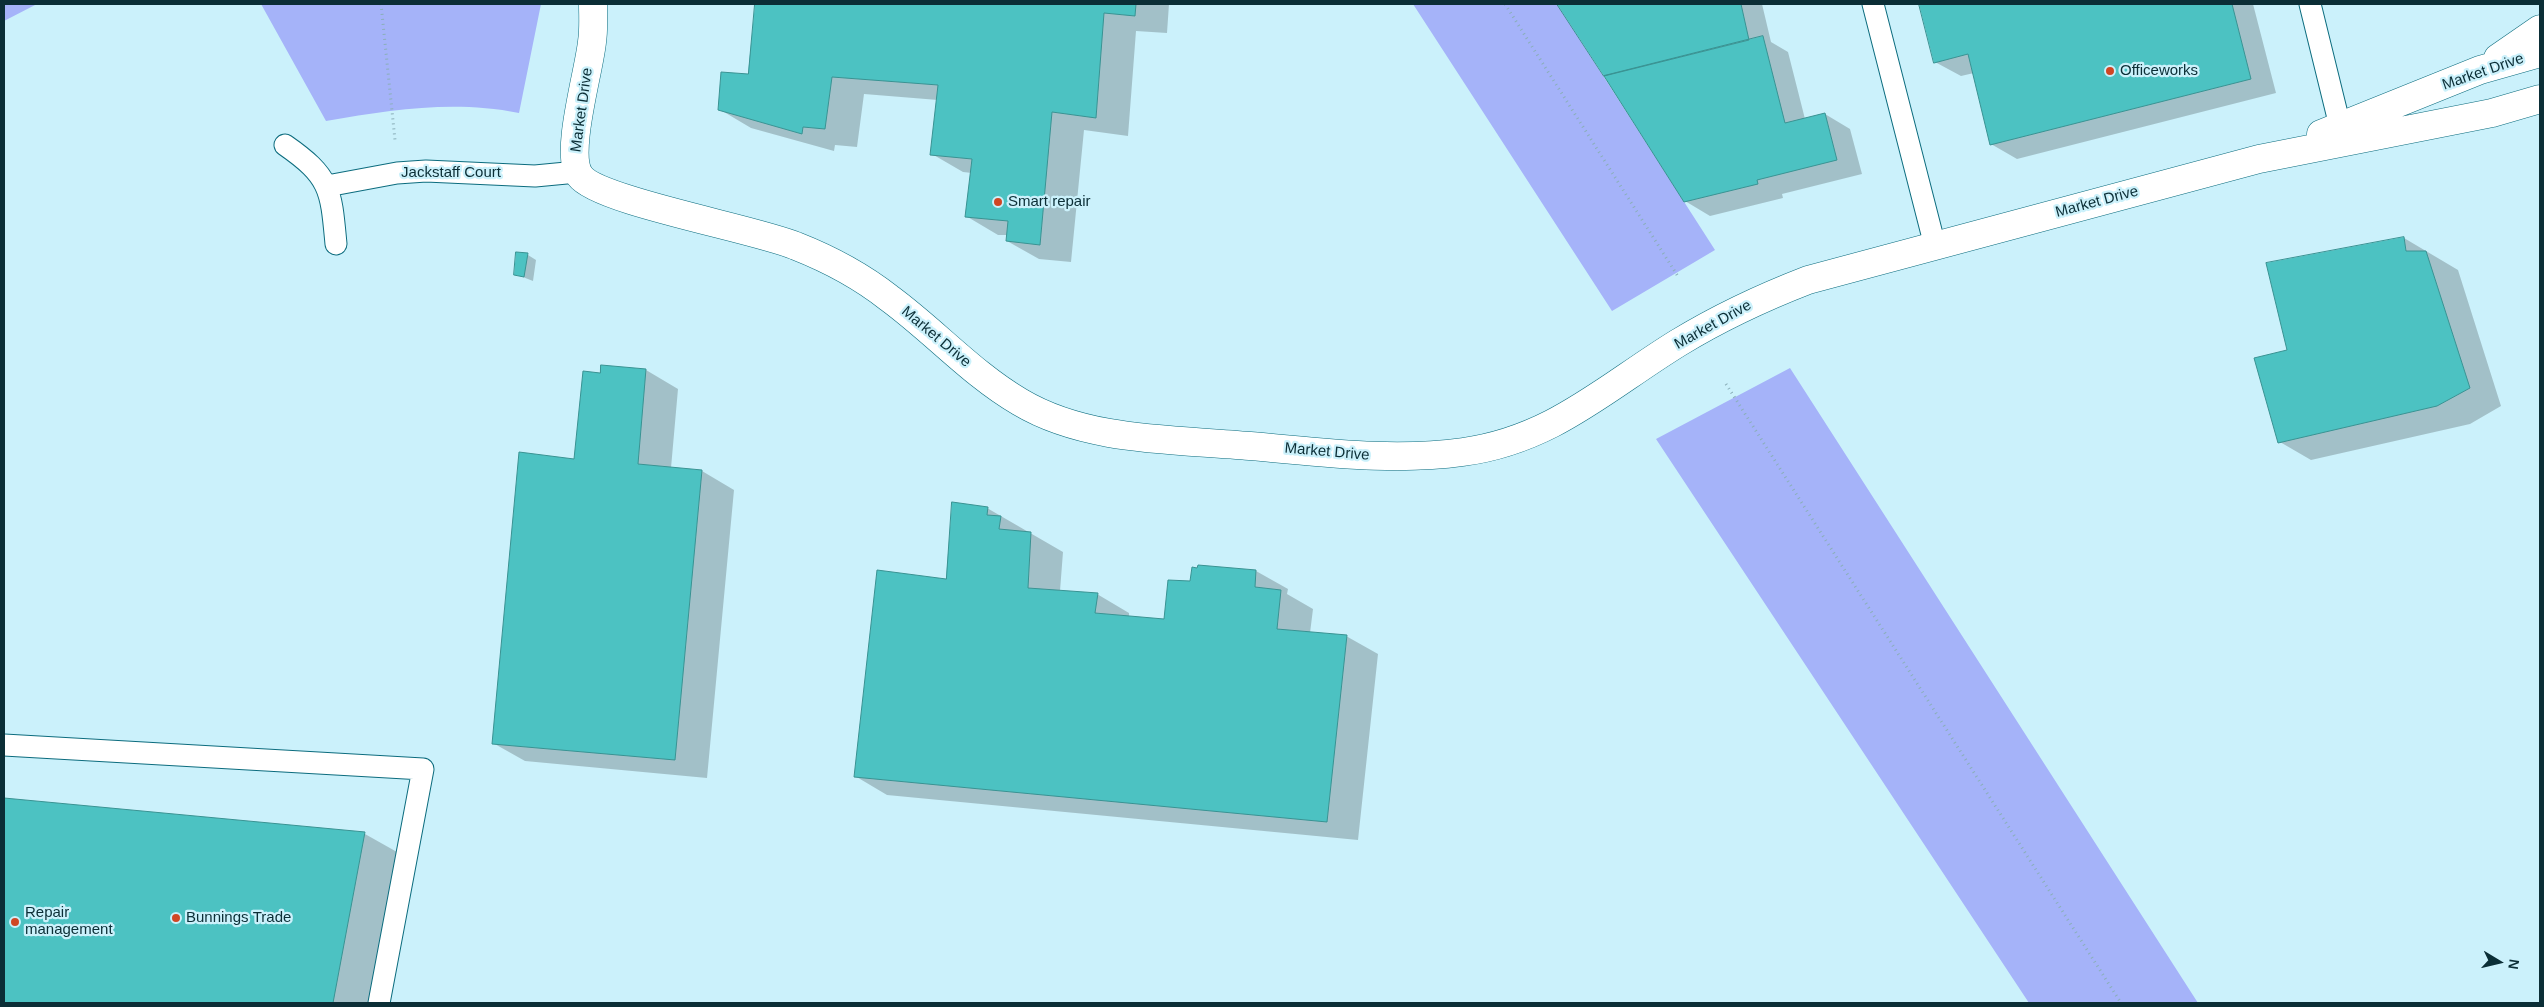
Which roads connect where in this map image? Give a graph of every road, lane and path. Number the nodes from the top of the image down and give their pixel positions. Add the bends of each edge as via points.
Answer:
1 (381, 4) edge
2 (593, 4) edge
3 (1505, 4) edge
4 (1873, 4) edge
5 (2310, 4) edge
6 (2540, 29) edge
7 (2540, 53) edge
8 (2480, 70) junction
9 (2540, 99) edge
10 (2342, 134) junction
11 (285, 145) dead end
12 (577, 172) junction
13 (397, 173) junction
14 (327, 186) junction
15 (336, 244) dead end
16 (1935, 246) junction
17 (1680, 278) dead end
18 (1726, 384) dead end
19 (4, 745) edge
20 (378, 1003) edge
21 (2120, 1003) edge

1 - 13 path
2 - 12 street, Market Drive via 593,39 574,149
3 - 17 path
4 - 16 lane
5 - 10 lane
6 - 8 street
7 - 8 street, Market Drive
8 - 10 street, Market Drive
9 - 10 street, Market Drive via 2492,113
10 - 16 street, Market Drive
11 - 14 lane via 317,169
12 - 13 lane, Jackstaff Court via 535,176 426,171
12 - 16 street, Market Drive via 591,187 606,193 792,244 835,264 888,297 990,383 1022,404 1051,417 1087,428 1130,435 1368,456 1418,457 1466,452 1514,441 1552,426 1681,341 1765,297 1808,280
13 - 14 lane, Jackstaff Court
14 - 15 lane
18 - 21 path
19 - 20 lane via 423,769

